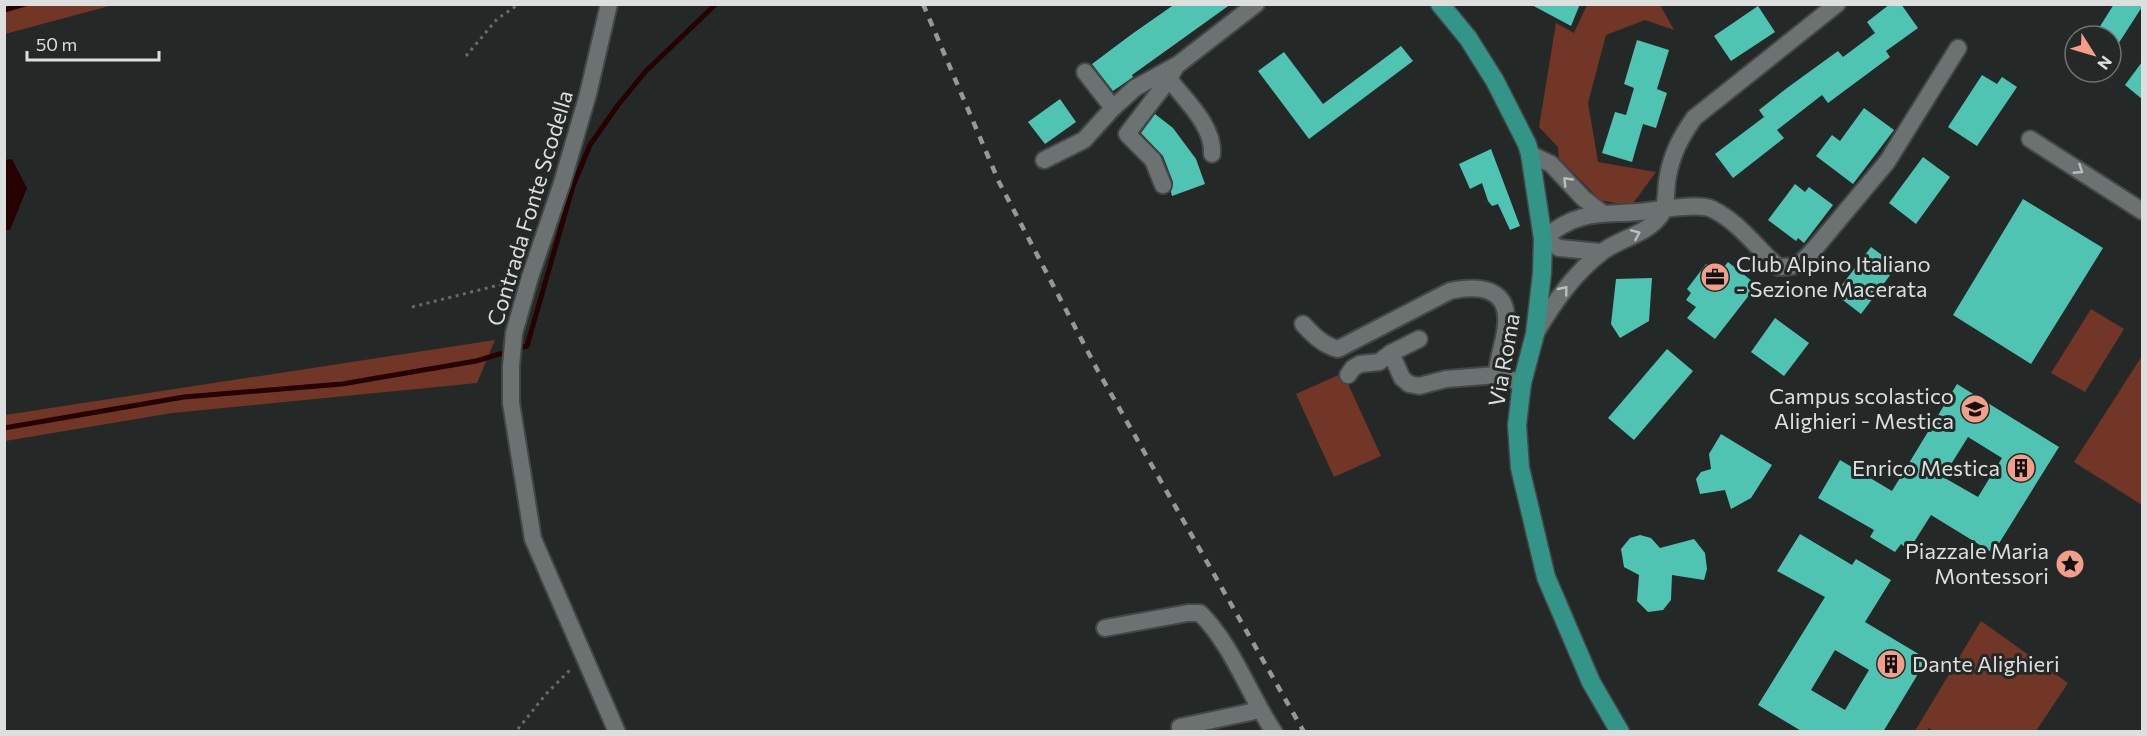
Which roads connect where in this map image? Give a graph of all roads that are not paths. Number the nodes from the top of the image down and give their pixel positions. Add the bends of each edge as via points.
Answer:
1 (609, 4) edge
2 (1256, 4) edge
3 (1440, 4) edge
4 (1837, 4) edge
5 (1958, 48) dead end
6 (1085, 72) dead end
7 (1172, 73) junction
8 (1113, 108) junction
9 (2030, 139) dead end
10 (1212, 154) dead end
11 (1530, 154) junction
12 (1044, 160) dead end
13 (1163, 184) dead end
14 (1664, 208) junction
15 (2142, 211) edge
16 (1601, 212) junction
17 (1543, 239) junction
18 (1601, 252) junction
19 (1303, 324) dead end
20 (1535, 334) junction
21 (1419, 339) dead end
22 (1391, 353) junction
23 (1348, 375) dead end
24 (1497, 375) junction
25 (1522, 383) junction
26 (1105, 627) dead end
27 (1260, 710) junction
28 (1180, 727) dead end
29 (1617, 729) edge
30 (617, 732) edge
31 (1274, 732) edge

1 - 30 street, Contrada Fonte Scodella via 588,94 514,333 511,366 512,404 533,538
2 - 7 street
3 - 11 main road, Via Roma via 1484,64
4 - 14 street via 1694,118 1672,157
5 - 14 street via 1887,162 1816,247 1792,268 1778,267 1732,220 1709,207
6 - 8 street
7 - 8 street via 1135,88
7 - 10 street via 1207,129
7 - 13 street via 1128,134 1153,160
8 - 12 street via 1084,140
9 -> 15 street
16 -> 11 street via 1551,164
11 - 17 main road, Via Roma
14 - 16 street
18 -> 14 street via 1649,228
16 - 17 street via 1559,226
17 - 18 street via 1559,248
17 - 20 main road, Via Roma
20 -> 18 street via 1555,302
19 - 24 street via 1319,340 1338,349 1450,291 1471,287 1488,290 1504,306 1507,323
20 - 25 main road, Via Roma
21 - 22 street
22 - 23 street via 1379,362 1360,364
22 - 24 street via 1402,378 1409,384 1419,386 1446,379
24 - 25 street
25 - 29 main road, Via Roma via 1517,425 1520,468 1546,577 1591,682
26 - 27 street via 1200,614 1214,627
27 - 28 street
27 - 31 street

